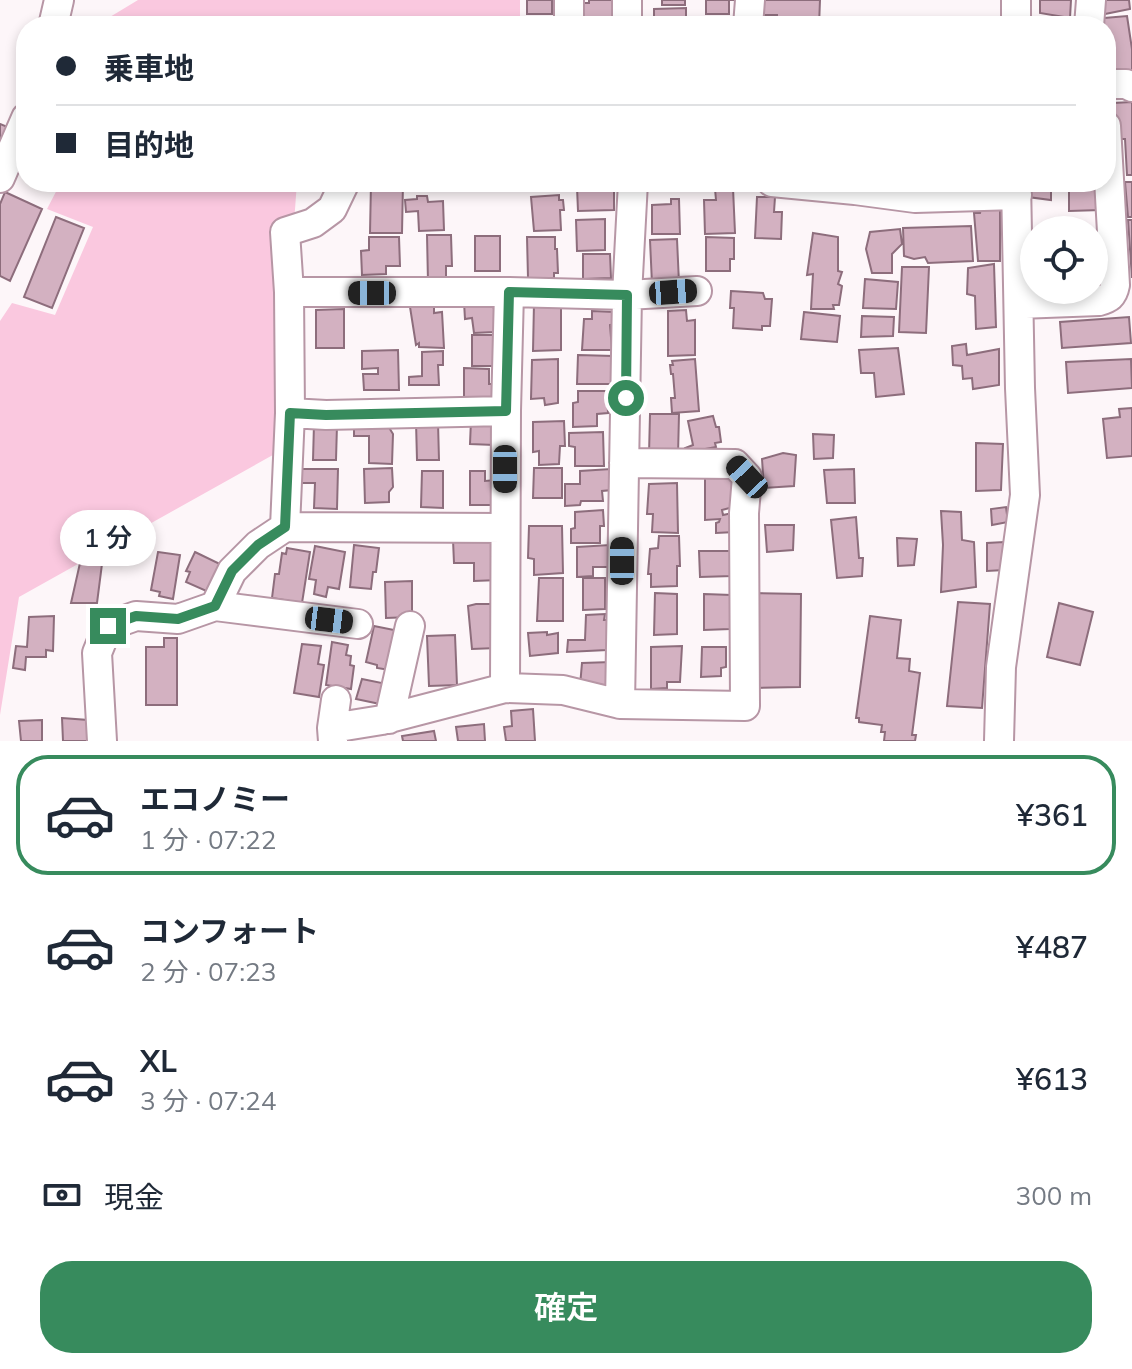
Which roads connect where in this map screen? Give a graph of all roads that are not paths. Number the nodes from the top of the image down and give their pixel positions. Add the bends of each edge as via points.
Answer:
1 (16, 141) edge
2 (0, 178) edge
3 (340, 192) edge
4 (632, 192) edge
5 (870, 192) edge
6 (976, 192) edge
7 (1016, 192) edge
8 (1110, 192) edge
9 (697, 291) dead end
10 (289, 292) junction
11 (509, 292) junction
12 (627, 295) junction
13 (1019, 304) junction
14 (506, 411) junction
15 (290, 413) junction
16 (624, 463) junction
17 (285, 527) junction
18 (505, 528) junction
19 (215, 606) junction
20 (358, 624) dead end
21 (410, 626) dead end
22 (505, 688) junction
23 (336, 700) dead end
24 (620, 704) junction
25 (389, 719) junction
26 (332, 734) edge
27 (102, 741) edge
28 (999, 741) edge

1 - 2 street
3 - 10 street via 332,209 313,223 285,232
4 - 12 street
5 - 6 street via 915,198
7 - 13 street
8 - 13 street via 1114,293 1099,301
9 - 12 street
10 - 11 street
10 - 15 street
11 - 12 street
11 - 14 street
12 - 16 street
13 - 28 street via 1025,495 1001,667
14 - 15 street
14 - 18 street
15 - 17 street
16 - 24 street
16 - 24 street via 735,464 747,477 746,693 745,706
17 - 18 street
17 - 19 street via 232,571
18 - 22 street
19 - 20 street
19 - 27 street via 178,619 136,616 108,626 97,653
21 - 25 street
22 - 24 street via 563,690
22 - 25 street
23 - 26 street
25 - 26 street

